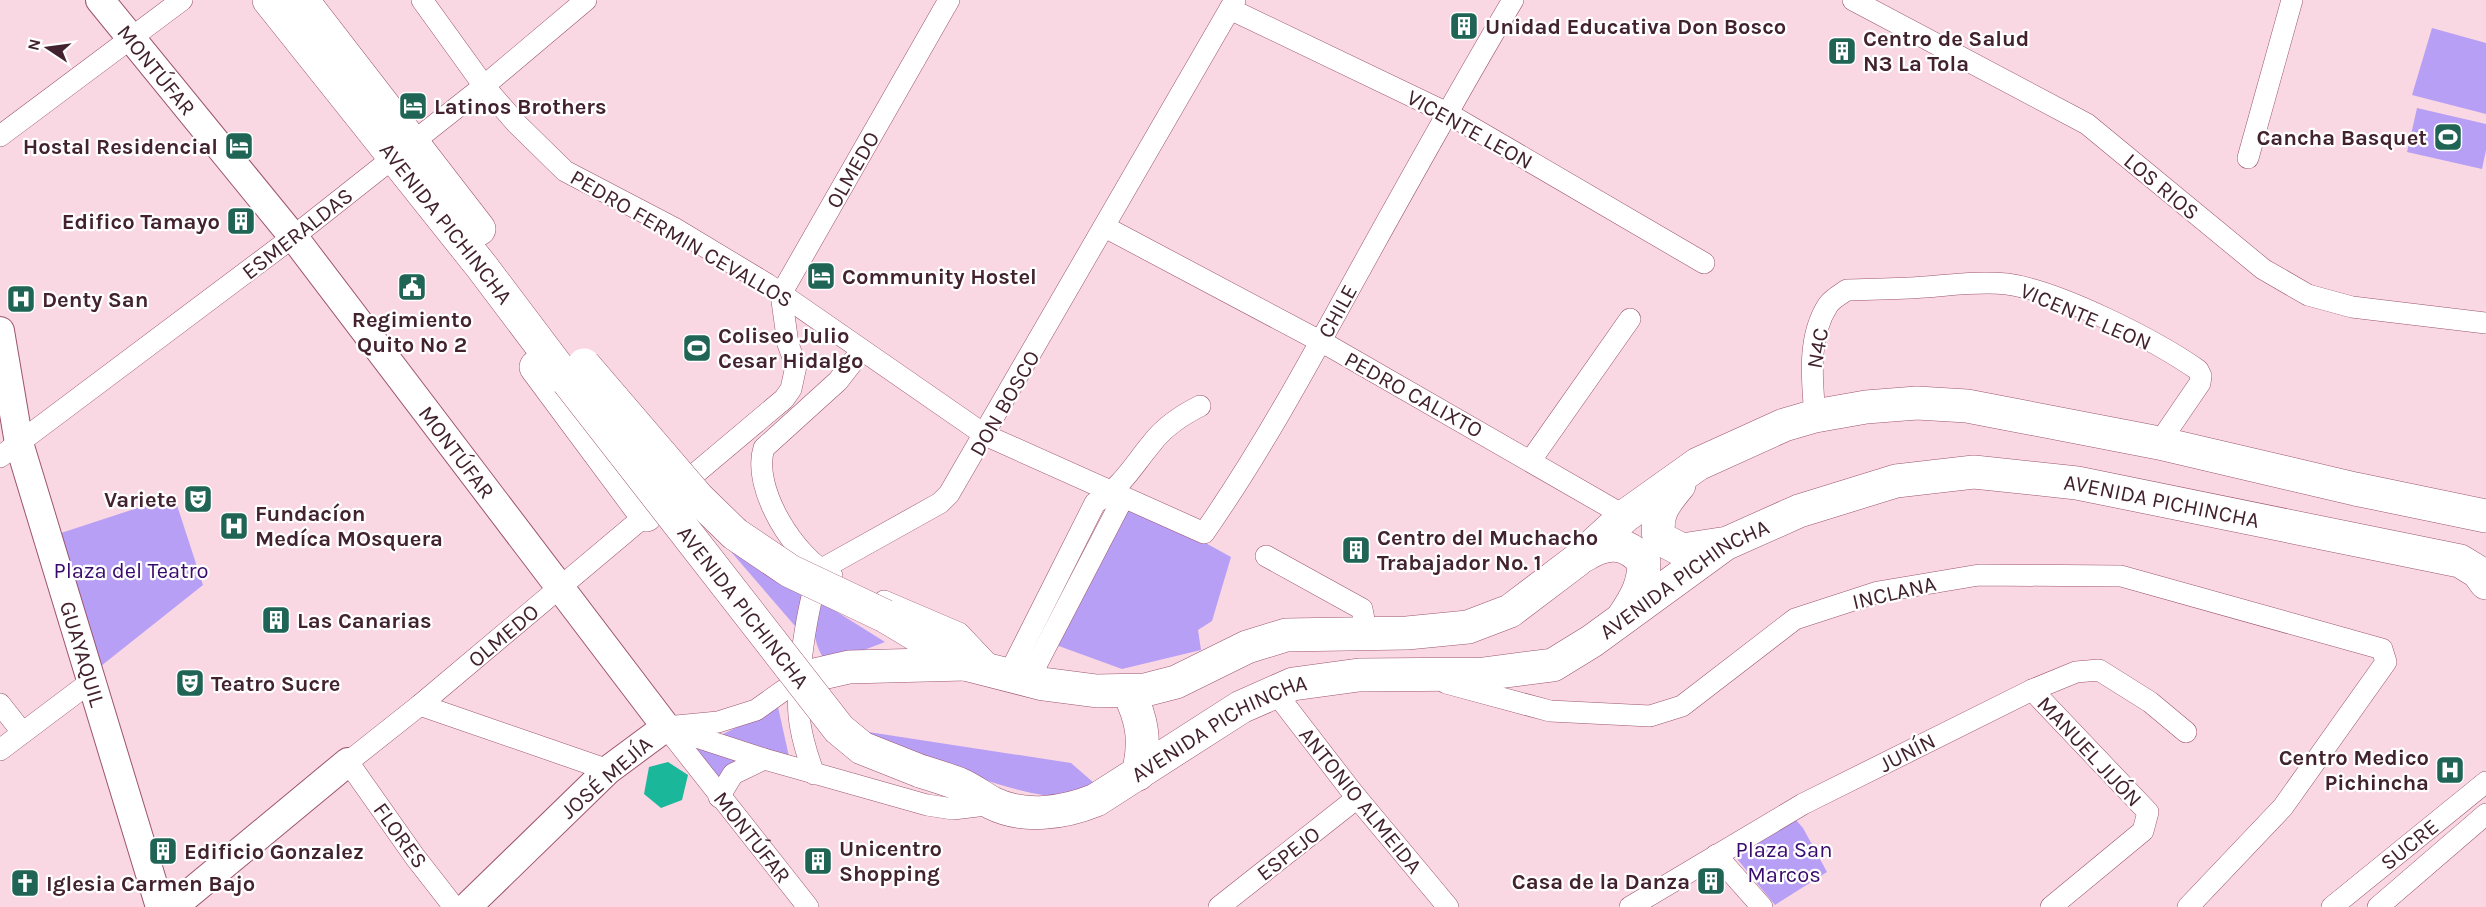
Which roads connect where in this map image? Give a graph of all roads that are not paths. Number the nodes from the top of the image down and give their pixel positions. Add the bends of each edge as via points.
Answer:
1 (100, 0) edge
2 (182, 0) edge
3 (269, 0) edge
4 (302, 0) edge
5 (422, 0) edge
6 (586, 0) edge
7 (949, 0) edge
8 (1513, 0) edge
9 (1853, 0) edge
10 (2292, 0) edge
11 (1233, 4) edge
12 (132, 39) junction
13 (329, 57) junction
14 (484, 86) junction
15 (1447, 113) junction
16 (0, 136) edge
17 (403, 150) junction
18 (2248, 158) dead end
19 (1105, 227) junction
20 (293, 237) junction
21 (1704, 262) dead end
22 (1847, 290) joint
23 (781, 294) junction
24 (810, 314) junction
25 (1630, 319) dead end
26 (2486, 323) edge
27 (0, 330) edge
28 (536, 341) junction
29 (1320, 341) junction
30 (788, 344) junction
31 (862, 350) junction
32 (576, 373) junction
33 (1200, 406) dead end
34 (1815, 416) junction
35 (985, 435) junction
36 (2159, 442) junction
37 (10, 450) edge
38 (1531, 460) junction
39 (1698, 464) junction
40 (1113, 493) junction
41 (646, 515) junction
42 (1625, 516) junction
43 (2486, 516) edge
44 (1725, 544) junction
45 (1266, 556) dead end
46 (1576, 561) junction
47 (820, 570) junction
48 (2486, 583) edge
49 (560, 587) junction
50 (1622, 620) junction
51 (1366, 635) junction
52 (999, 672) junction
53 (1419, 675) junction
54 (801, 678) junction
55 (93, 681) junction
56 (2032, 690) junction
57 (1128, 692) junction
58 (1275, 692) junction
59 (0, 704) edge
60 (420, 705) junction
61 (666, 727) junction
62 (22, 732) junction
63 (2186, 732) dead end
64 (0, 750) edge
65 (764, 759) junction
66 (348, 762) junction
67 (608, 770) junction
68 (814, 774) junction
69 (1138, 774) junction
70 (2486, 782) edge
71 (719, 797) junction
72 (1358, 798) junction
73 (994, 804) junction
74 (2486, 814) edge
75 (1716, 855) junction
76 (160, 907) edge
77 (173, 907) edge
78 (454, 907) edge
79 (467, 907) edge
80 (808, 907) edge
81 (1219, 907) edge
82 (1448, 907) edge
83 (1630, 907) edge
84 (1762, 907) edge
85 (2051, 907) edge
86 (2188, 907) edge
87 (2332, 907) edge
88 (2378, 907) edge

1 - 12 street, MONTÚFAR
2 - 12 street
3 - 13 main road, AVENIDA PICHINCHA
4 - 13 main road, AVENIDA PICHINCHA
5 - 14 street, PEDRO FERMIN CEVALLOS
6 - 14 street, ESMERALDAS
7 - 23 street, OLMEDO
8 - 15 street, CHILE
9 - 26 street, LOS RIOS via 2087,124 2263,269 2308,295 2352,307
10 - 18 street
11 - 15 street, VICENTE LEON
11 - 19 street, DON BOSCO
12 - 16 street
12 - 20 street, MONTÚFAR
13 - 17 main road, AVENIDA PICHINCHA
14 - 17 street, ESMERALDAS
14 - 23 street, PEDRO FERMIN CEVALLOS via 565,171 675,228
15 - 21 street, VICENTE LEON
15 - 29 street, CHILE
17 - 20 street, ESMERALDAS
17 - 28 main road, AVENIDA PICHINCHA
17 - 32 main road, AVENIDA PICHINCHA
19 - 29 street, PEDRO CALIXTO
19 - 35 street, DON BOSCO
20 - 37 street, ESMERALDAS
20 - 49 street, MONTÚFAR
22 - 34 street, N4C via 1829,303 1819,326 1811,368
22 - 36 street, VICENTE LEON via 2009,284 2078,308 2152,342 2198,370 2200,383
23 - 24 street, PEDRO FERMIN CEVALLOS
23 - 30 street, OLMEDO
24 - 30 street via 795,320
24 - 31 street, PEDRO FERMIN CEVALLOS
25 - 38 street
27 - 37 street, GUAYAQUIL
28 - 32 main road, AVENIDA PICHINCHA
28 - 41 main road via 536,369
29 - 38 street, PEDRO CALIXTO
29 - 40 street, CHILE via 1243,476 1204,532
30 - 41 street, OLMEDO via 796,375 784,399
31 - 35 street, PEDRO FERMIN CEVALLOS
31 - 47 street via 838,381 764,448 760,462 762,481 774,510
32 - 52 main road, AVENIDA PICHINCHA, bridge via 735,534 790,571
32 - 73 main road, AVENIDA PICHINCHA, bridge via 839,729 862,748 961,785
33 - 40 street via 1177,418 1152,442
34 - 36 main road, AVENIDA PICHINCHA via 1896,404 1967,406
34 - 39 main road, AVENIDA PICHINCHA via 1784,425
35 - 40 street, PEDRO FERMIN CEVALLOS
35 - 47 street, DON BOSCO via 957,483 940,502
36 - 43 main road, AVENIDA PICHINCHA
37 - 55 street, GUAYAQUIL
38 - 42 street, PEDRO CALIXTO
39 - 42 main road, AVENIDA PICHINCHA
39 - 44 main road via 1660,508 1656,524 1659,538 1682,550
40 - 52 street via 1095,503
41 - 49 street, OLMEDO
42 - 46 main road, AVENIDA PICHINCHA
44 - 48 main road, AVENIDA PICHINCHA via 1799,511 1896,481 1974,472 2077,483 2441,556 2460,561 2478,572
44 - 50 main road, AVENIDA PICHINCHA
45 - 51 street via 1362,609
46 - 50 main road via 1599,546 1614,544 1629,548 1644,562 1639,593
46 - 51 main road, AVENIDA PICHINCHA via 1510,611 1486,622 1468,627
47 - 52 street via 959,633
47 - 54 street via 809,603
49 - 60 street, OLMEDO
49 - 61 street, MONTÚFAR
50 - 53 main road, AVENIDA PICHINCHA via 1553,665 1483,674
51 - 57 main road, AVENIDA PICHINCHA via 1286,635 1247,647 1176,682
52 - 54 main road via 849,667
52 - 57 main road, AVENIDA PICHINCHA via 1096,691
53 - 58 main road, AVENIDA PICHINCHA via 1311,680
53 - 86 street, INCLANA via 1550,711 1650,716 1682,706 1795,619 1878,592 1979,575 2121,576 2382,649 2386,662 2283,807
54 - 61 street, JOSÉ MEJÍA via 756,710 718,722
54 - 68 street via 799,715
55 - 62 street
55 - 76 street, GUAYAQUIL
56 - 63 street, JUNÍN via 2076,672 2099,670 2150,702
56 - 75 street, JUNÍN via 1803,804
56 - 85 street, MANUEL JIJÓN via 2148,812 2143,831
57 - 69 main road via 1143,730
58 - 69 main road, AVENIDA PICHINCHA via 1241,707
58 - 72 street, ANTONIO ALMEIDA
59 - 62 street
60 - 66 street, OLMEDO
60 - 67 street
61 - 65 street
61 - 67 street, JOSÉ MEJÍA
61 - 71 street, MONTÚFAR
62 - 64 street
65 - 68 street
65 - 71 street via 733,774
66 - 77 street, OLMEDO
66 - 78 street, FLORES
67 - 79 street, JOSÉ MEJÍA
68 - 73 street via 927,805 953,809
69 - 73 main road, AVENIDA PICHINCHA via 1096,800 1064,811 1039,813
70 - 87 street, SUCRE
71 - 80 street, MONTÚFAR
72 - 81 street, ESPEJO
72 - 82 street, ANTONIO ALMEIDA
74 - 88 street, SUCRE
75 - 83 street, JUNÍN
75 - 84 street

